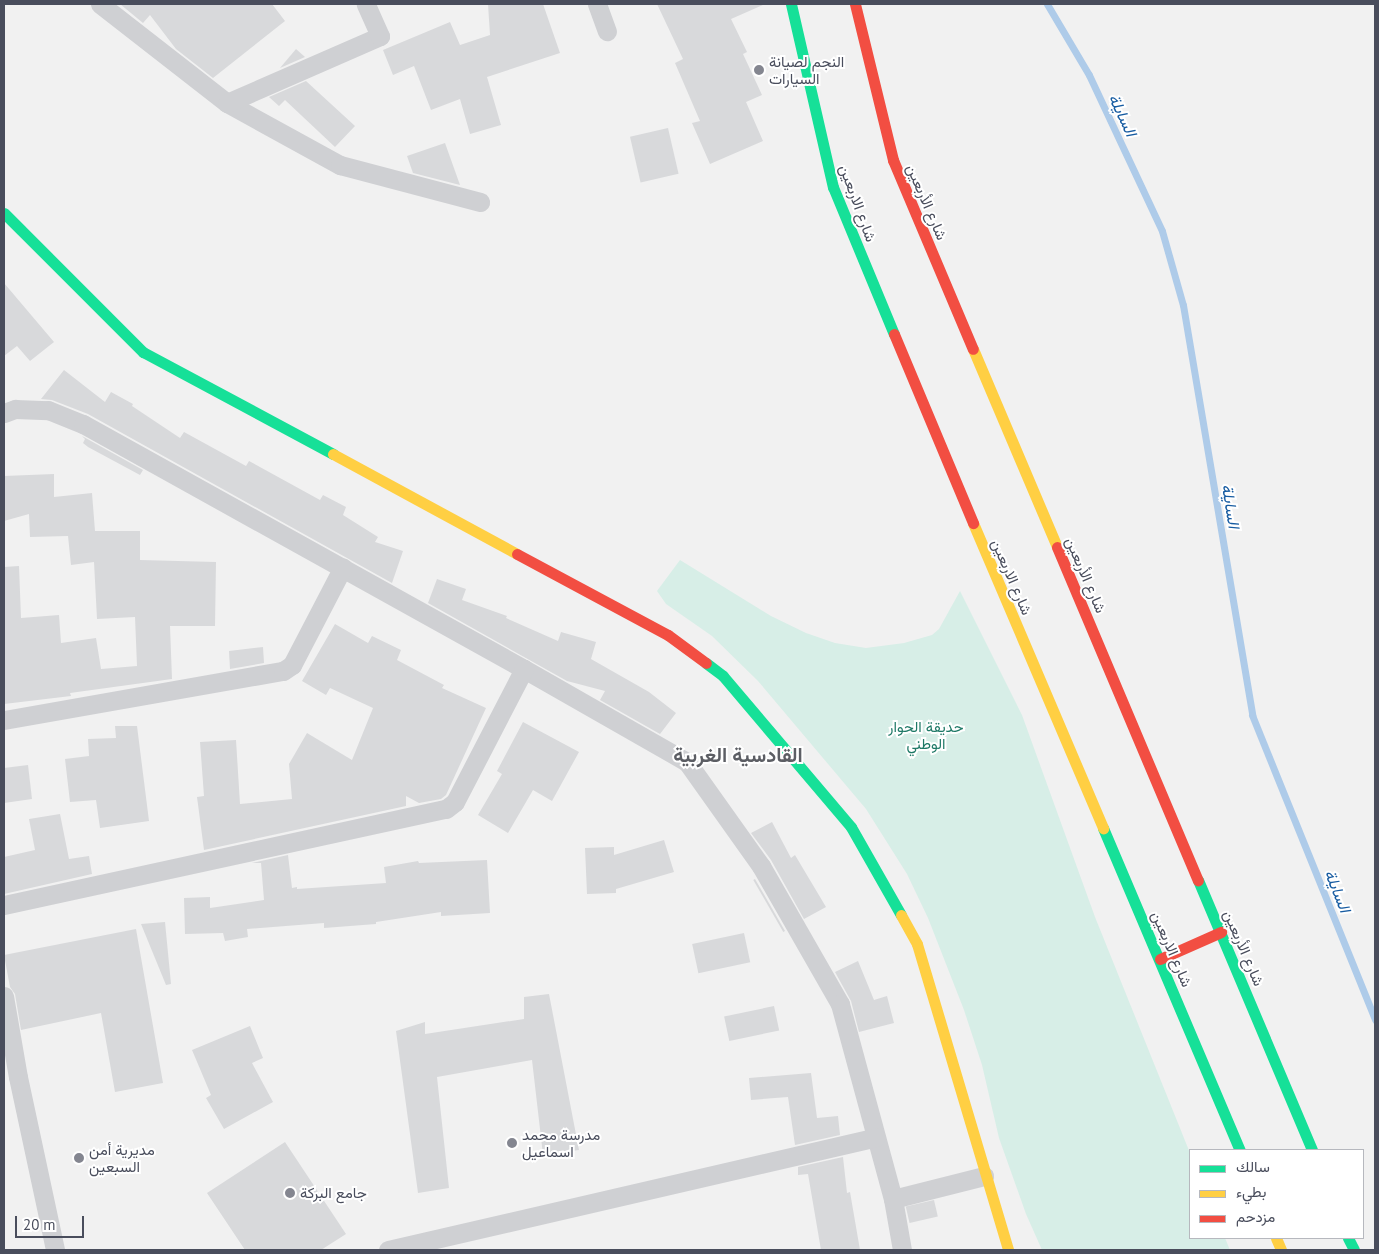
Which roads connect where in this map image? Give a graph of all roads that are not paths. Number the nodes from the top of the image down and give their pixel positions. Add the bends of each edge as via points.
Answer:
1 (100, 4) edge
2 (366, 4) edge
3 (597, 4) edge
4 (791, 4) edge
5 (855, 4) edge
6 (608, 31) dead end
7 (227, 103) junction
8 (480, 202) dead end
9 (4, 213) edge
10 (4, 413) edge
11 (343, 567) junction
12 (524, 668) junction
13 (4, 720) edge
14 (4, 905) edge
15 (1221, 932) junction
16 (1160, 959) junction
17 (4, 996) edge
18 (11, 1078) edge
19 (875, 1138) junction
20 (1240, 1149) edge
21 (1312, 1149) edge
22 (984, 1176) junction
23 (893, 1199) junction
24 (55, 1250) edge
25 (388, 1250) edge
26 (902, 1250) edge
27 (1008, 1250) edge

1 - 7 street
2 - 7 street via 380,36
3 - 6 street
4 - 16 main road, شارع الاربعين via 833,187 1017,629
5 - 15 main road, شارع الأربعين via 893,160
7 - 8 street via 340,165
9 - 22 main road via 142,352 668,635 723,676 850,827 917,944
10 - 11 street via 15,409 48,410 83,424
11 - 12 street
11 - 13 street via 292,665 283,671
12 - 14 street via 455,802 446,809
12 - 19 street via 687,762 761,866 840,1004
15 - 16 main road
15 - 21 main road, شارع الأربعين
16 - 20 main road, شارع الاربعين
17 - 18 street
18 - 24 street
19 - 23 street
19 - 25 street
22 - 23 street
22 - 27 main road
23 - 26 street

